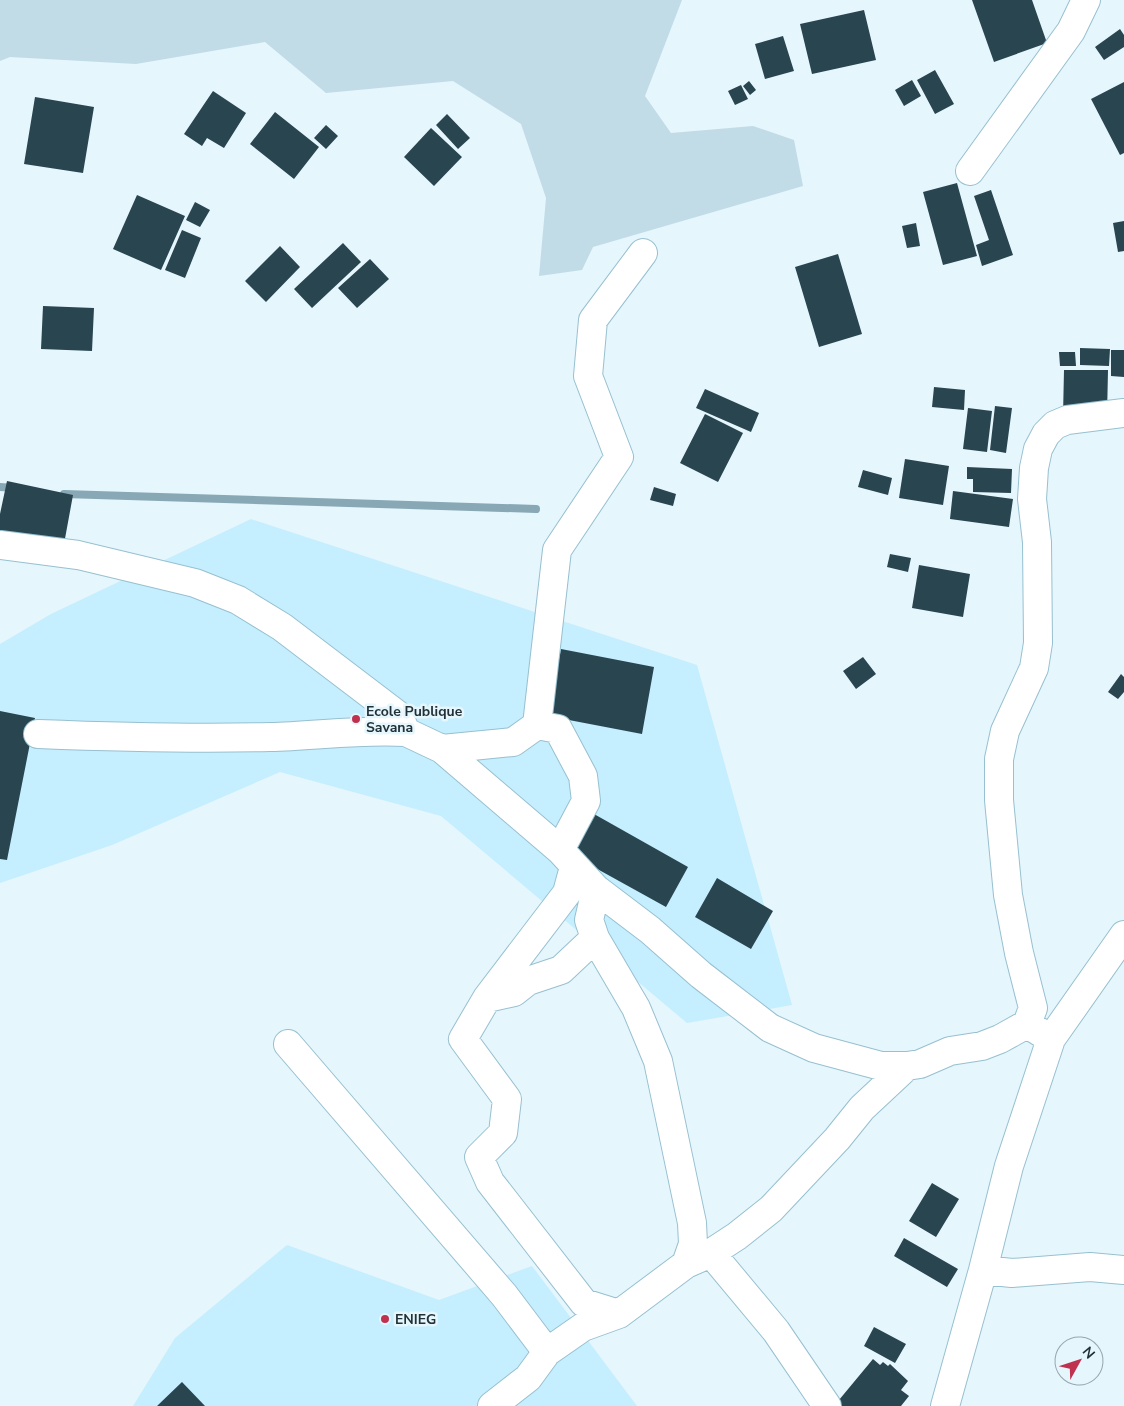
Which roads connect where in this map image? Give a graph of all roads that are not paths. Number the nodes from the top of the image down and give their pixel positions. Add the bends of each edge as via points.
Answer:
1 (1086, 0) edge
2 (970, 171) dead end
3 (644, 253) dead end
4 (1124, 413) edge
5 (0, 545) edge
6 (537, 725) junction
7 (406, 732) junction
8 (38, 734) dead end
9 (442, 749) junction
10 (567, 858) junction
11 (596, 889) junction
12 (1124, 935) edge
13 (594, 938) junction
14 (487, 998) junction
15 (1028, 1024) junction
16 (1051, 1039) junction
17 (288, 1044) dead end
18 (906, 1066) junction
19 (699, 1259) junction
20 (983, 1270) junction
21 (1124, 1270) edge
22 (619, 1314) junction
23 (547, 1352) junction
24 (492, 1406) edge
25 (827, 1406) edge
26 (944, 1406) edge

1 - 2 street via 1071,31
3 - 6 street via 593,320 588,376 619,457 556,550
4 - 15 street via 1067,420 1055,425 1038,449 1034,468 1032,499 1037,542 1038,643 1034,668 1005,731 999,759 1008,895 1033,1008
5 - 7 street via 78,555 195,583 238,600 282,627 399,716
6 - 9 street via 513,742
6 - 10 street via 558,729 583,776 586,801
7 - 8 street via 379,730 319,736 166,739
7 - 9 street
9 - 10 street
10 - 11 street
10 - 14 street via 567,893
11 - 13 street via 589,920
11 - 18 street via 770,1028 814,1048 881,1066
12 - 16 street
13 - 14 street via 561,970 528,981 514,992
13 - 19 street via 636,1008 658,1061 692,1223 693,1244
14 - 22 street via 463,1039 507,1099 503,1133 479,1157 490,1182 584,1303
15 - 16 street
15 - 18 street via 982,1046 950,1051 920,1064
16 - 20 street via 1009,1166
17 - 23 street via 504,1295
18 - 19 street via 862,1108 771,1209 737,1236
19 - 22 street
19 - 25 street via 776,1331
20 - 21 street via 1012,1273 1090,1267
20 - 26 street
22 - 23 street via 583,1327
23 - 24 street via 528,1378

